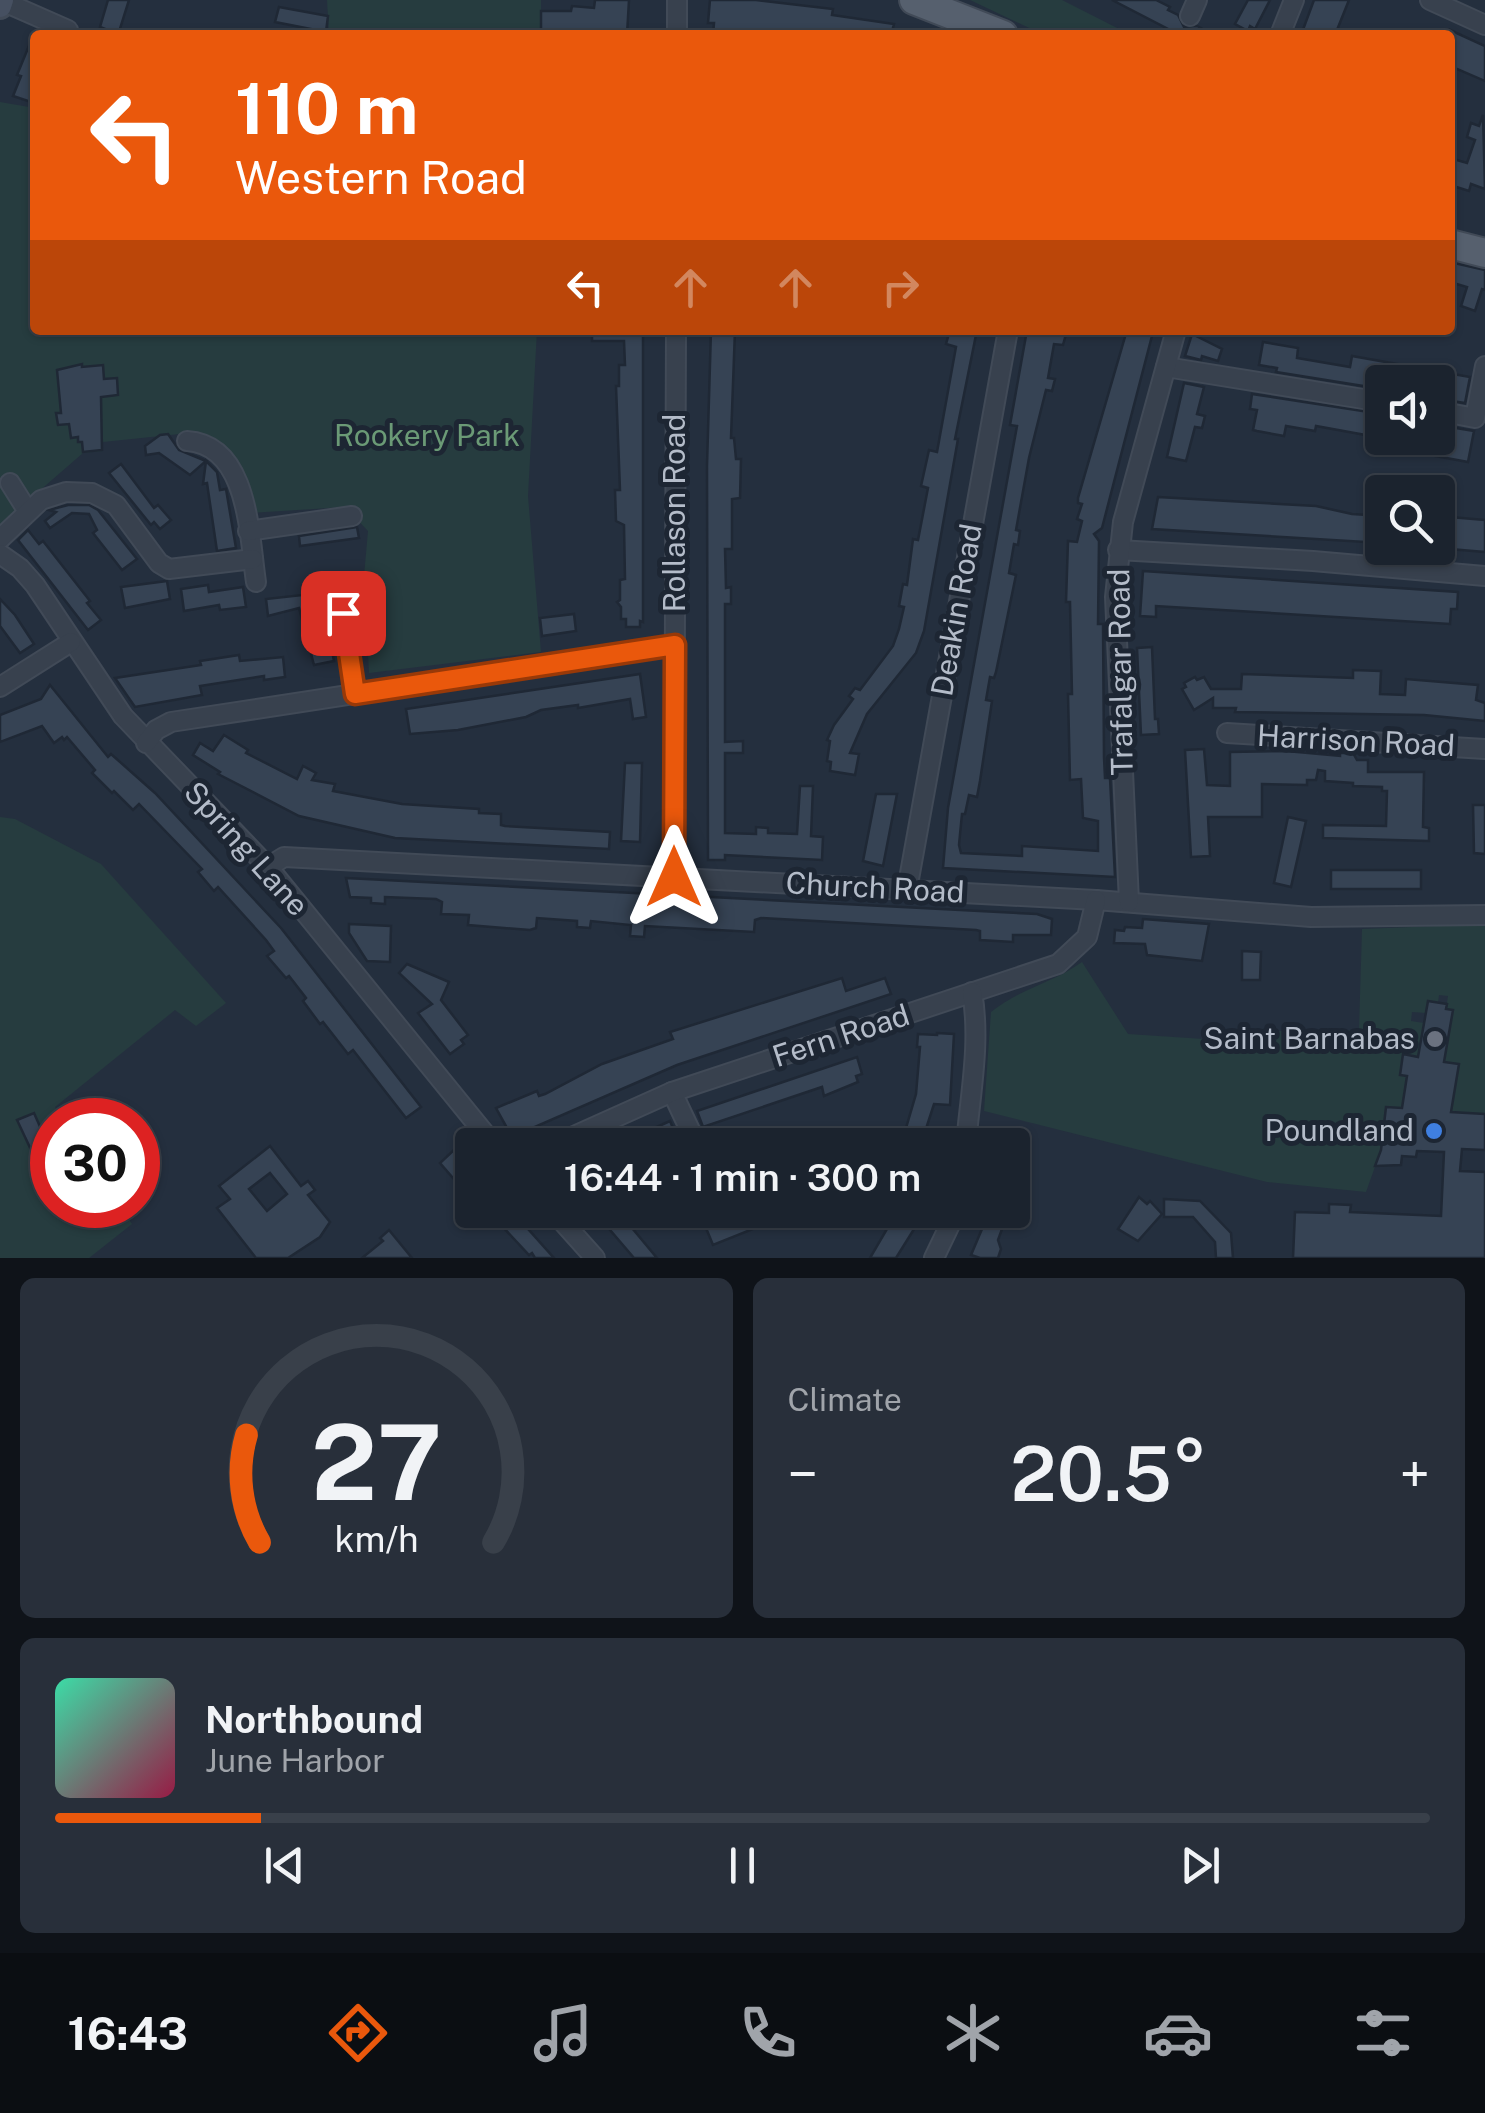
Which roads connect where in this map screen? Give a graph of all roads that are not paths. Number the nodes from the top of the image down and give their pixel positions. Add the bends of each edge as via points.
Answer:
1 (55, 0) edge
2 (677, 0) edge
3 (914, 0) edge
4 (1294, 0) edge
5 (1430, 0) edge
6 (1, 2) edge
7 (46, 18) junction
8 (1485, 26) edge
9 (68, 30) dead end
10 (677, 30) edge
11 (990, 30) edge
12 (1282, 30) edge
13 (1455, 245) edge
14 (1485, 253) edge
15 (676, 335) edge
16 (1007, 335) edge
17 (1175, 335) edge
18 (1485, 366) edge
19 (1166, 367) junction
20 (1365, 399) edge
21 (1455, 415) edge
22 (186, 441) dead end
23 (10, 483) dead end
24 (27, 510) junction
25 (352, 516) dead end
26 (248, 532) junction
27 (0, 539) edge
28 (1118, 550) junction
29 (0, 554) edge
30 (253, 559) junction
31 (1485, 576) edge
32 (256, 582) dead end
33 (343, 613) dead end
34 (72, 642) junction
35 (675, 645) junction
36 (0, 687) edge
37 (355, 694) junction
38 (1227, 734) dead end
39 (146, 742) junction
40 (1485, 748) edge
41 (268, 867) junction
42 (674, 877) junction
43 (907, 890) junction
44 (1096, 900) junction
45 (1128, 902) junction
46 (1485, 915) edge
47 (972, 992) junction
48 (672, 1092) junction
49 (480, 1128) edge
50 (592, 1128) edge
51 (689, 1128) edge
52 (967, 1128) edge
53 (568, 1228) edge
54 (948, 1228) edge
55 (595, 1258) edge
56 (934, 1258) edge

1 - 7 street
2 - 10 street
3 - 11 main road
4 - 12 street
5 - 8 street
6 - 7 street
7 - 9 street
13 - 14 main road
15 - 35 street, Rollason Road
16 - 43 street, Deakin Road
17 - 19 street, Trafalgar Road
18 - 21 street via 1475,418
19 - 20 street
19 - 28 street, Trafalgar Road
22 - 26 street via 211,446 230,466
23 - 24 street
24 - 27 street
24 - 30 street via 56,494 92,492 116,505 169,569
25 - 26 street
26 - 30 street
28 - 31 street
28 - 45 street, Trafalgar Road
29 - 34 street, Spring Lane via 34,585
30 - 32 street
33 - 37 street
34 - 36 street
34 - 39 street, Spring Lane
35 - 37 street
35 - 42 street, Rollason Road
37 - 39 street via 171,722
38 - 40 street, Harrison Road
39 - 41 street, Spring Lane
41 - 42 street, Church Road via 284,857
41 - 49 street, Spring Lane
42 - 43 street, Church Road
43 - 44 street, Church Road
44 - 45 street, Church Road
44 - 47 street, Fern Road via 1087,937 1058,964
45 - 46 street, Church Road via 1311,917
47 - 48 street, Fern Road
47 - 52 street
48 - 50 street, Fern Road
48 - 51 street
53 - 55 street
54 - 56 street

